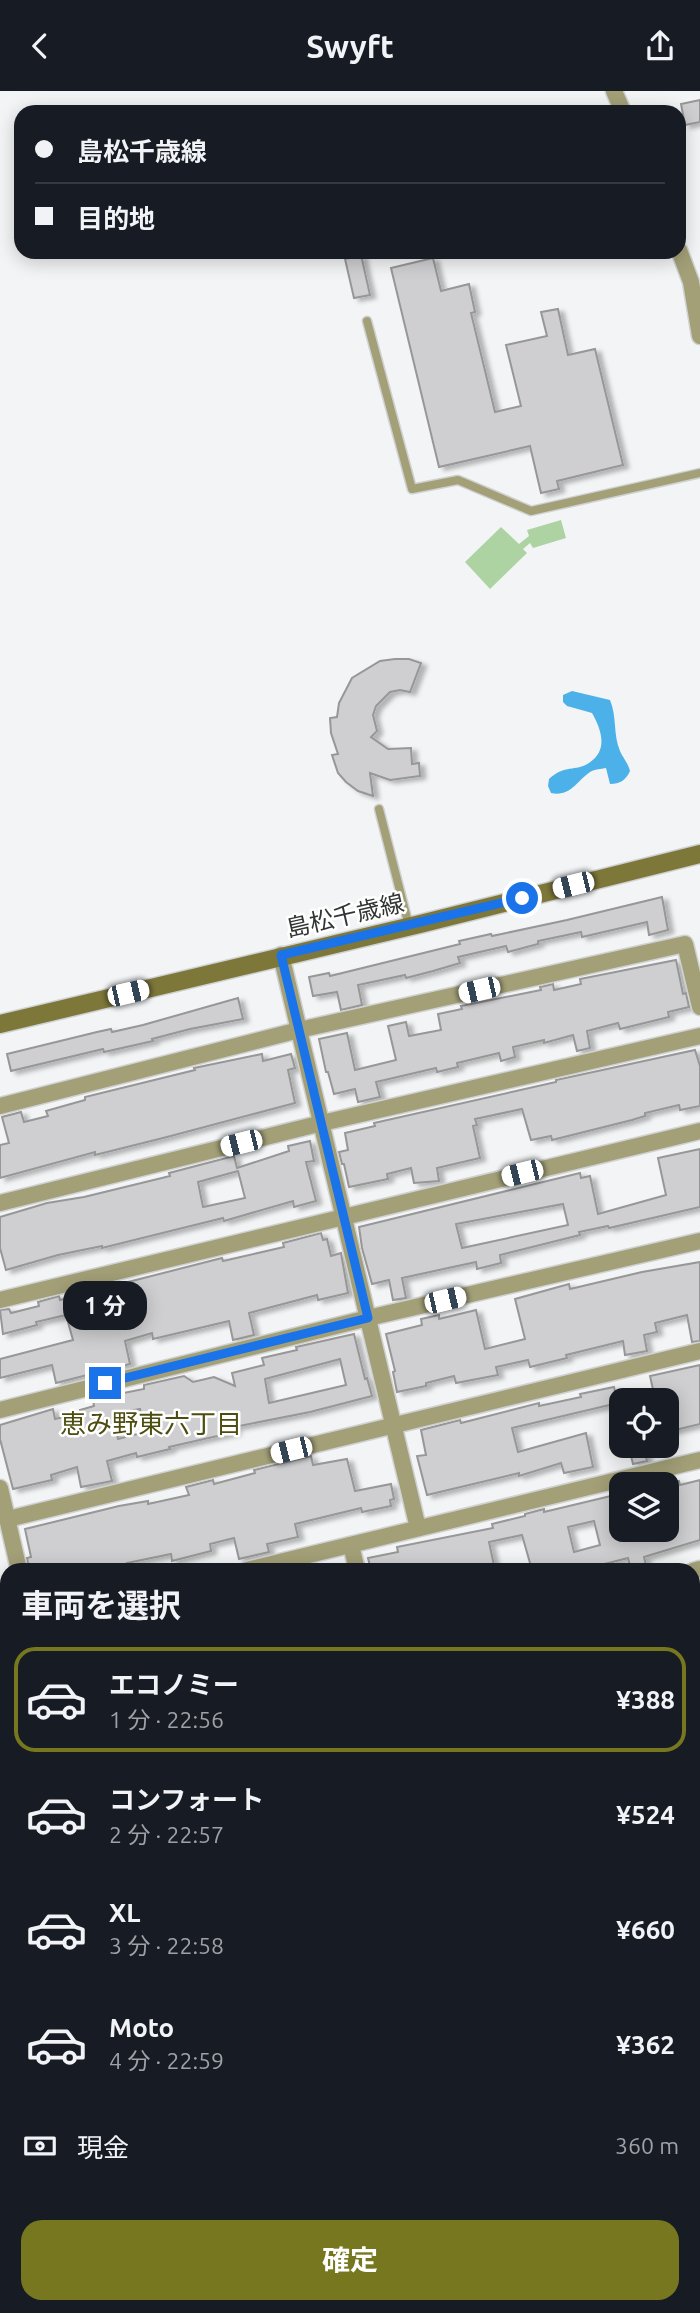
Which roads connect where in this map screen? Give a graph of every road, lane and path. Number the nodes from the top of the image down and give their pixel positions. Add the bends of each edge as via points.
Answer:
1 (682, 259) edge
2 (367, 321) dead end
3 (700, 336) edge
4 (700, 473) edge
5 (379, 809) dead end
6 (700, 854) edge
7 (410, 926) junction
8 (281, 955) junction
9 (700, 1007) edge
10 (0, 1024) edge
11 (299, 1031) junction
12 (700, 1036) edge
13 (0, 1106) edge
14 (322, 1123) junction
15 (700, 1131) edge
16 (0, 1203) edge
17 (344, 1215) junction
18 (700, 1241) edge
19 (0, 1300) edge
20 (368, 1318) junction
21 (700, 1351) edge
22 (0, 1410) edge
23 (394, 1425) junction
24 (700, 1460) edge
25 (0, 1487) edge
26 (8, 1519) junction
27 (418, 1528) junction
28 (351, 1545) junction
29 (17, 1563) edge
30 (276, 1563) edge
31 (355, 1563) edge

1 - 3 street
2 - 4 lane via 412,489 458,481 531,512
5 - 7 lane
6 - 7 main road, 島松千歳線
7 - 8 main road, 島松千歳線
8 - 10 main road, 島松千歳線
8 - 11 street
9 - 11 street via 685,944
11 - 13 street
11 - 14 street
12 - 14 street
14 - 16 street
14 - 17 street
15 - 17 street
17 - 19 street
17 - 20 street
18 - 20 street
20 - 22 street
20 - 23 street
21 - 23 street
23 - 26 street
23 - 27 street
24 - 27 street
25 - 26 street
26 - 29 street
27 - 28 street
28 - 30 street
28 - 31 street

